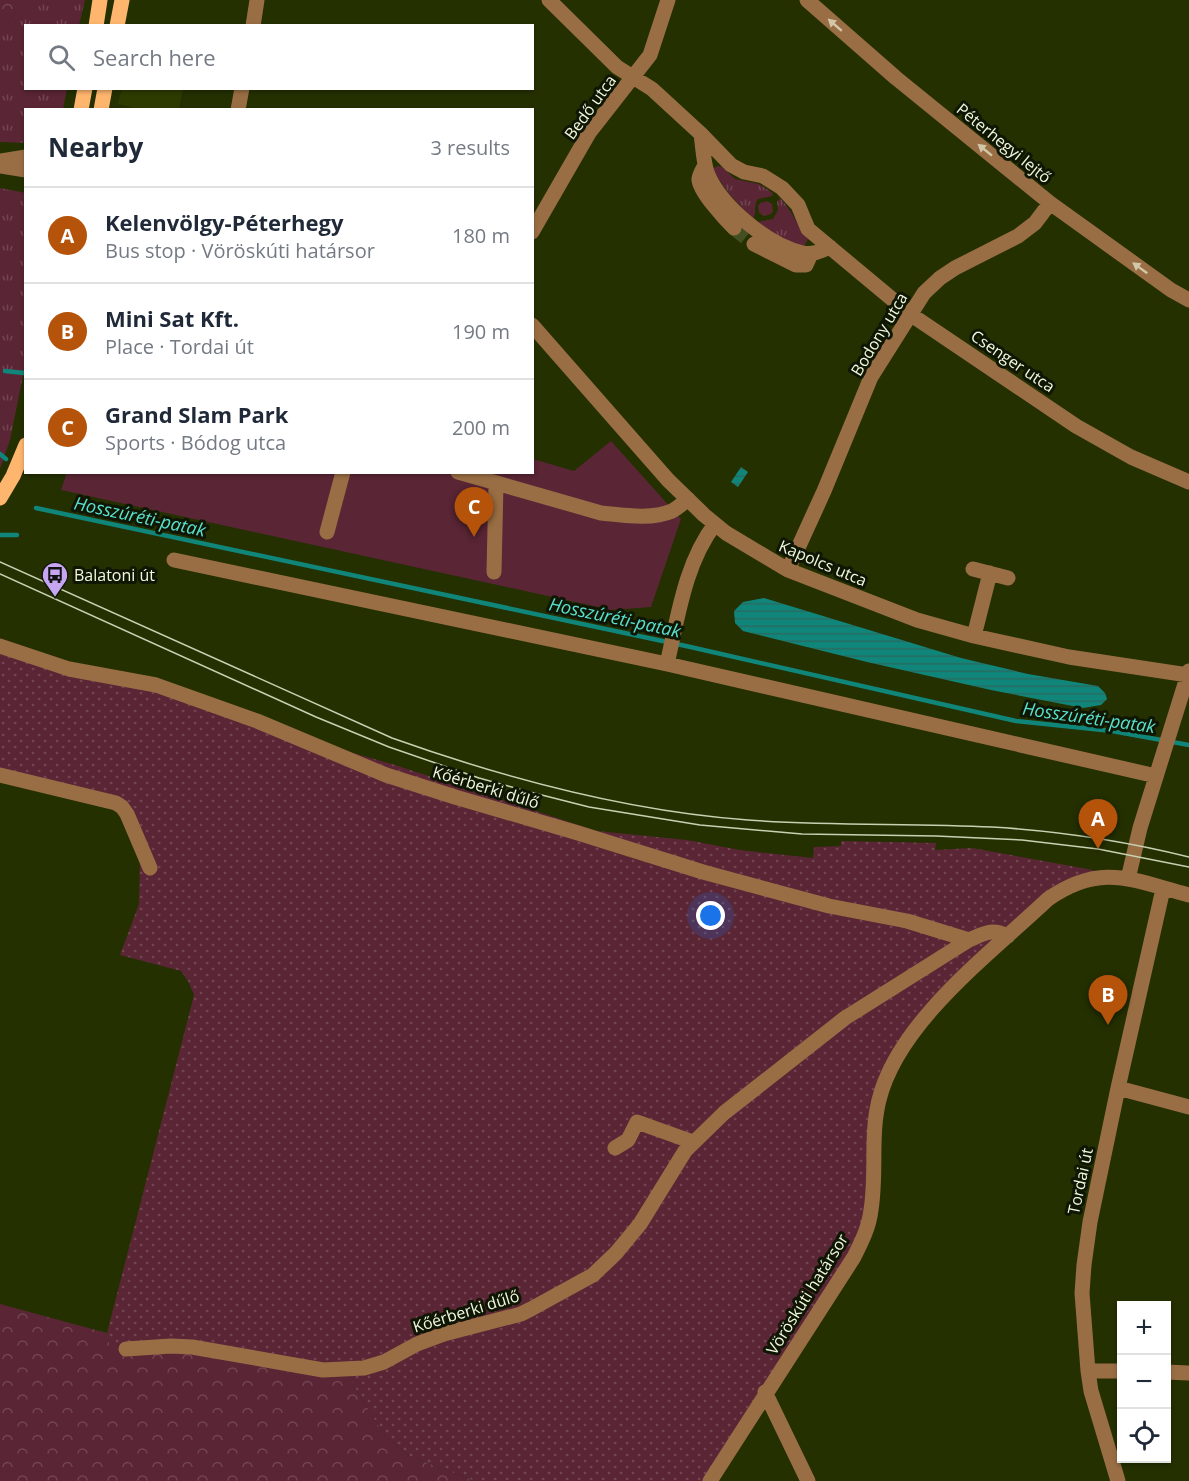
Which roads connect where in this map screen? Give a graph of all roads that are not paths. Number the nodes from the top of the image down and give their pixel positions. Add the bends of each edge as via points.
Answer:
1 (100, 0) edge
2 (122, 0) edge
3 (257, 0) edge
4 (549, 0) edge
5 (668, 0) edge
6 (807, 0) edge
7 (96, 24) edge
8 (117, 24) edge
9 (253, 24) edge
10 (634, 78) junction
11 (84, 90) edge
12 (104, 90) edge
13 (242, 90) edge
14 (76, 108) edge
15 (81, 108) edge
16 (98, 108) edge
17 (100, 108) edge
18 (238, 108) edge
19 (701, 134) junction
20 (24, 157) edge
21 (0, 163) edge
22 (705, 165) junction
23 (24, 169) edge
24 (1050, 204) junction
25 (734, 228) tunnel mouth
26 (534, 229) edge
27 (754, 244) tunnel mouth
28 (830, 247) junction
29 (811, 254) junction
30 (1189, 300) edge
31 (910, 314) junction
32 (534, 327) edge
33 (24, 450) edge
34 (342, 474) edge
35 (464, 474) edge
36 (1189, 483) edge
37 (496, 484) junction
38 (0, 498) edge
39 (688, 499) junction
40 (715, 524) junction
41 (327, 532) dead end
42 (174, 560) dead end
43 (973, 569) dead end
44 (788, 570) junction
45 (494, 572) dead end
46 (990, 573) junction
47 (1008, 578) dead end
48 (974, 636) junction
49 (0, 646) edge
50 (668, 659) junction
51 (1188, 673) edge
52 (1184, 706) edge
53 (0, 775) edge
54 (1156, 776) junction
55 (150, 868) dead end
56 (1128, 879) junction
57 (1163, 889) junction
58 (1189, 895) edge
59 (1008, 936) junction
60 (969, 940) junction
61 (1118, 1088) junction
62 (1189, 1107) edge
63 (693, 1142) junction
64 (615, 1148) dead end
65 (126, 1349) dead end
66 (1088, 1371) junction
67 (1117, 1371) edge
68 (1171, 1372) edge
69 (1189, 1373) edge
70 (765, 1392) junction
71 (710, 1481) edge
72 (808, 1481) edge
73 (1118, 1481) edge

1 - 7 main road
2 - 8 main road
3 - 9 street
4 - 10 street, Csenger utca via 617,68
5 - 10 street, Bedő utca via 650,55
24 -> 6 street, Péterhegyi lejtő
10 - 19 street, Csenger utca via 652,89
10 - 26 street, Bedő utca via 589,133
11 - 14 street
11 - 15 main road
11 - 16 street
12 - 17 main road
13 - 18 street
19 - 22 street
19 - 28 street, Csenger utca via 731,165 763,176 782,188 798,206 808,229
20 - 21 street
21 - 23 street
22 - 25 street via 700,184
22 - 29 street via 712,183 746,222 777,243
30 -> 24 street, Péterhegyi lejtő
24 - 31 street, Bodony utca via 1035,224 1018,236 940,278
27 - 29 street via 796,265 806,265
28 - 29 street
28 - 31 street, Csenger utca
31 - 36 street, Csenger utca via 1076,426
31 - 44 street, Bodony utca via 871,377
32 - 39 street, Kapolcs utca
33 - 38 main road
34 - 41 street
35 - 37 street
37 - 39 street via 586,510 624,516 673,510
37 - 45 street
39 - 40 street, Kapolcs utca
40 - 44 street, Kapolcs utca
40 - 50 street via 695,558
42 - 50 street
43 - 46 street
44 - 48 street, Kapolcs utca via 908,616
46 - 47 street
46 - 48 street
48 - 51 street, Kapolcs utca via 1069,657
49 - 60 street, Kőérberki dűlő via 69,669 156,686 257,721 386,775 455,797 703,872 830,906 907,921
50 - 54 street
51 - 52 street
52 - 54 street
53 - 55 street via 116,803 127,814
54 - 56 street
56 - 57 street, Vöröskúti határsor
56 - 59 street, Vöröskúti határsor via 1103,876 1062,889
57 - 58 street, Vöröskúti határsor
57 - 61 street, Tordai út
59 - 60 street, Kőérberki dűlő via 986,932
59 - 70 street, Vöröskúti határsor via 943,996 891,1066 876,1115 871,1212 864,1236
60 - 63 street, Kőérberki dűlő via 838,1023
61 - 62 street
61 - 66 street, Tordai út via 1084,1265 1082,1293
63 - 64 street via 637,1122 628,1140
63 - 65 street, Kőérberki dűlő via 616,1254 593,1275 521,1314 444,1334 364,1368 323,1370 192,1347
66 - 67 street
66 - 73 street, Tordai út
68 - 69 street
70 - 71 street, Vöröskúti határsor
70 - 72 street

